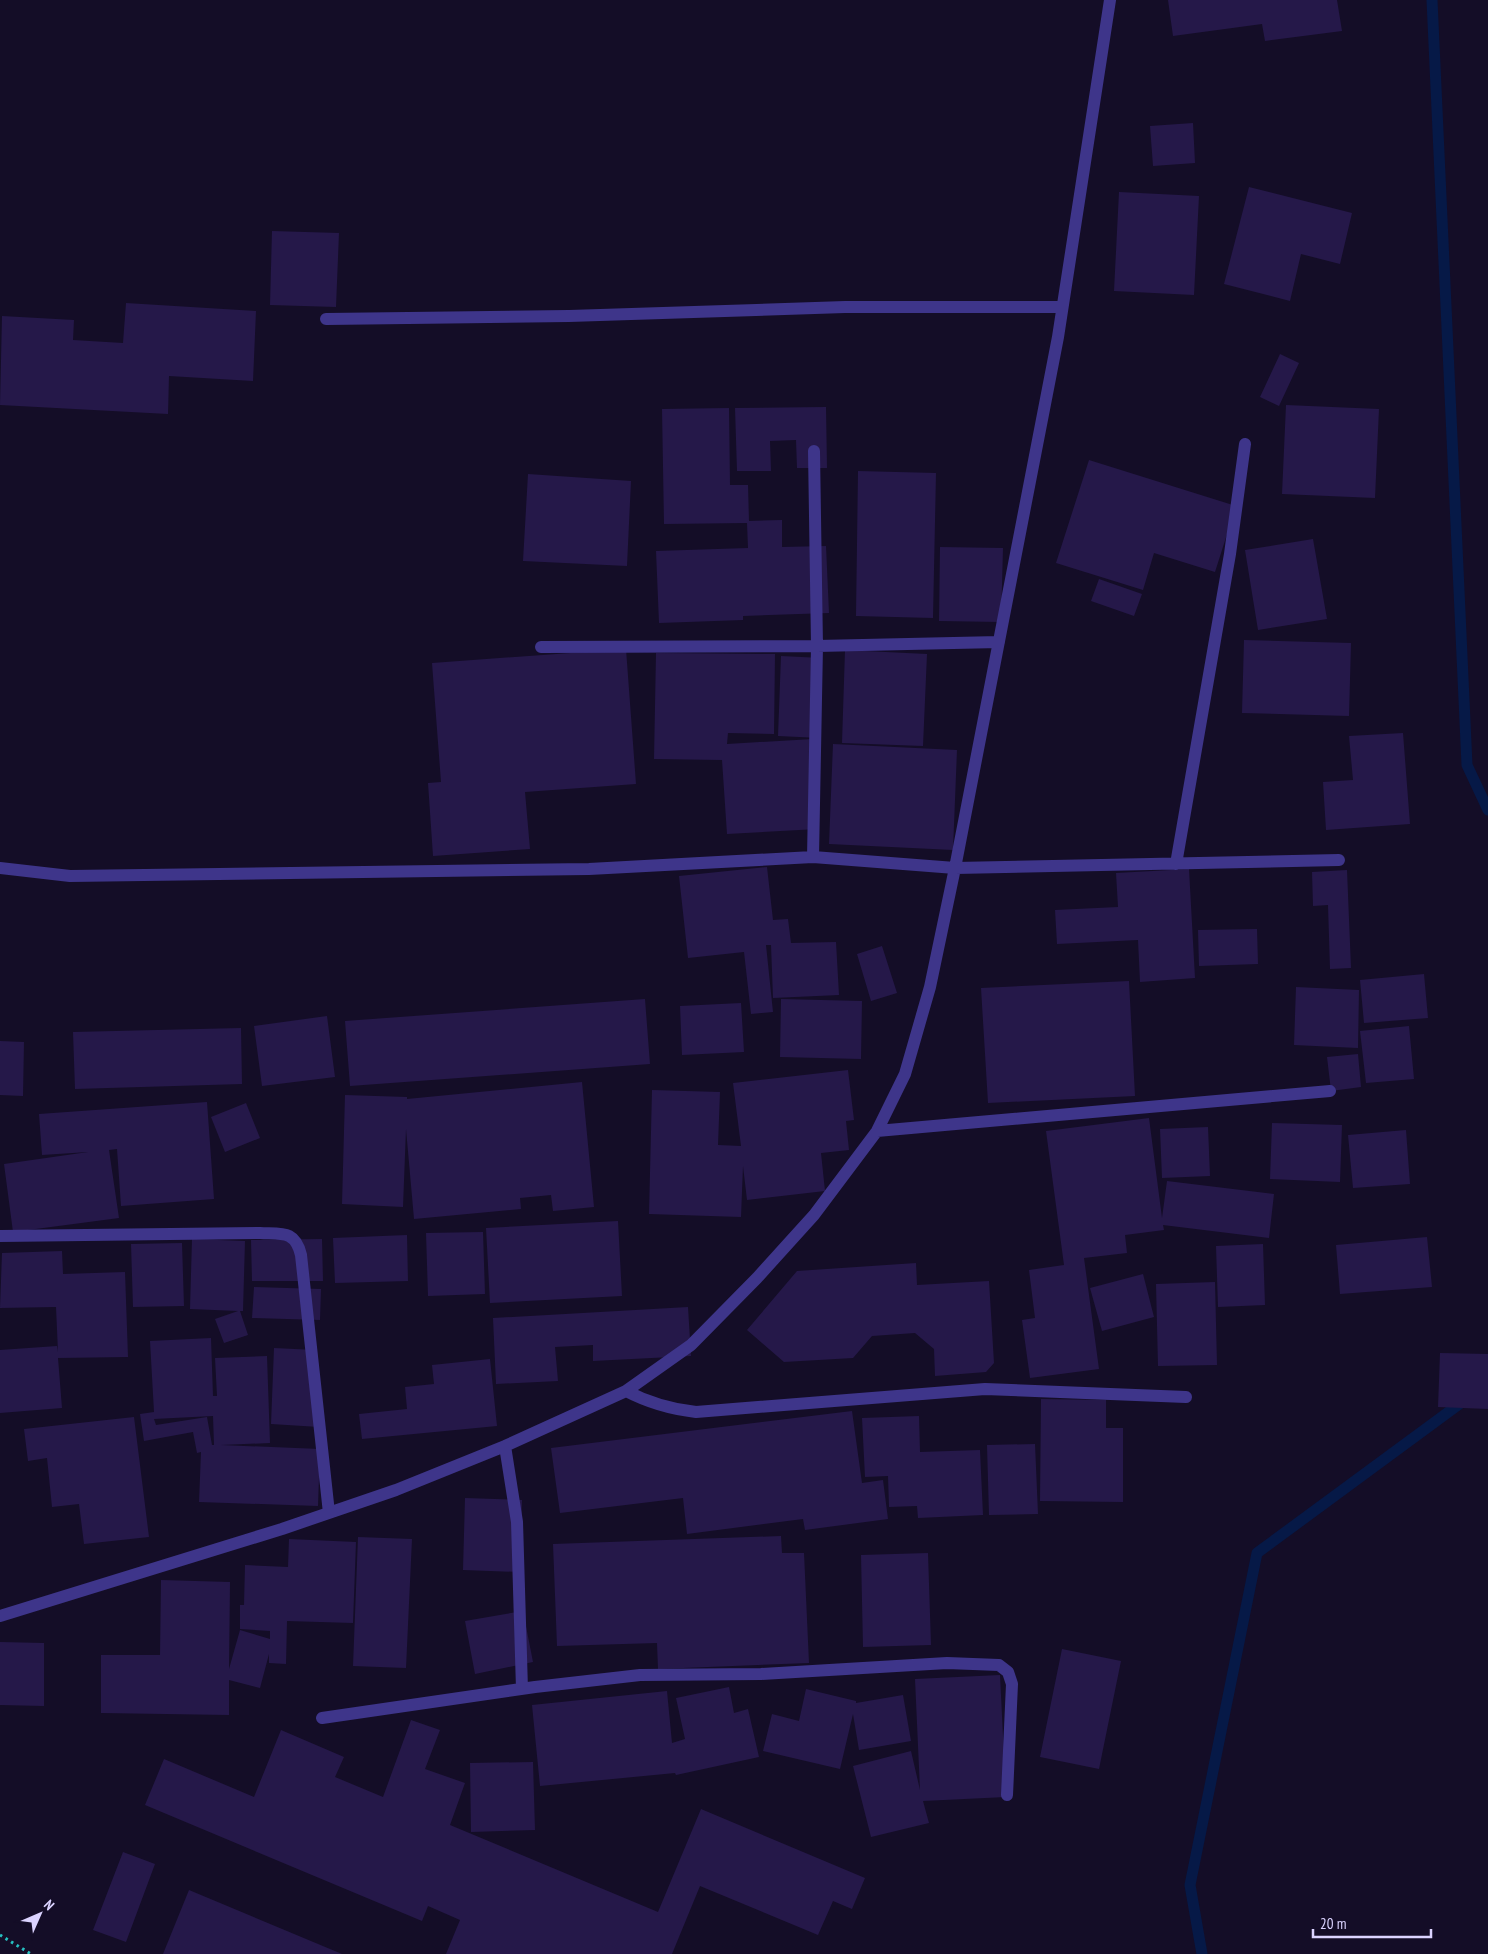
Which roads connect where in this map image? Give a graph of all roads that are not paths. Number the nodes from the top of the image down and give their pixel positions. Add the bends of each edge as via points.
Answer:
1 (1110, 0) edge
2 (1062, 307) junction
3 (326, 319) dead end
4 (1245, 444) dead end
5 (814, 451) dead end
6 (999, 642) junction
7 (817, 646) junction
8 (541, 647) dead end
9 (813, 857) junction
10 (1338, 860) dead end
11 (1176, 864) junction
12 (0, 868) edge
13 (955, 868) junction
14 (1330, 1091) dead end
15 (877, 1131) junction
16 (0, 1236) edge
17 (626, 1391) junction
18 (1186, 1397) dead end
19 (505, 1446) junction
20 (329, 1512) junction
21 (0, 1616) edge
22 (522, 1689) junction
23 (322, 1718) dead end
24 (1008, 1795) dead end

1 - 2 street
2 - 3 street via 846,307 569,316
2 - 6 street
4 - 11 street
5 - 7 street
6 - 7 street
6 - 13 street
7 - 8 street
7 - 9 street
9 - 12 street via 589,869 70,876
9 - 13 street
10 - 11 street
11 - 13 street
13 - 15 street via 930,987 905,1074
14 - 15 street
15 - 17 street via 814,1215 756,1278 691,1345
16 - 20 street via 260,1233 286,1234 293,1238 301,1255
17 - 18 street via 671,1410 696,1412 986,1389
17 - 19 street
19 - 20 street via 396,1490
19 - 22 street via 517,1522
20 - 21 street
22 - 23 street
22 - 24 street via 640,1675 761,1674 947,1663 999,1665 1008,1672 1012,1684

